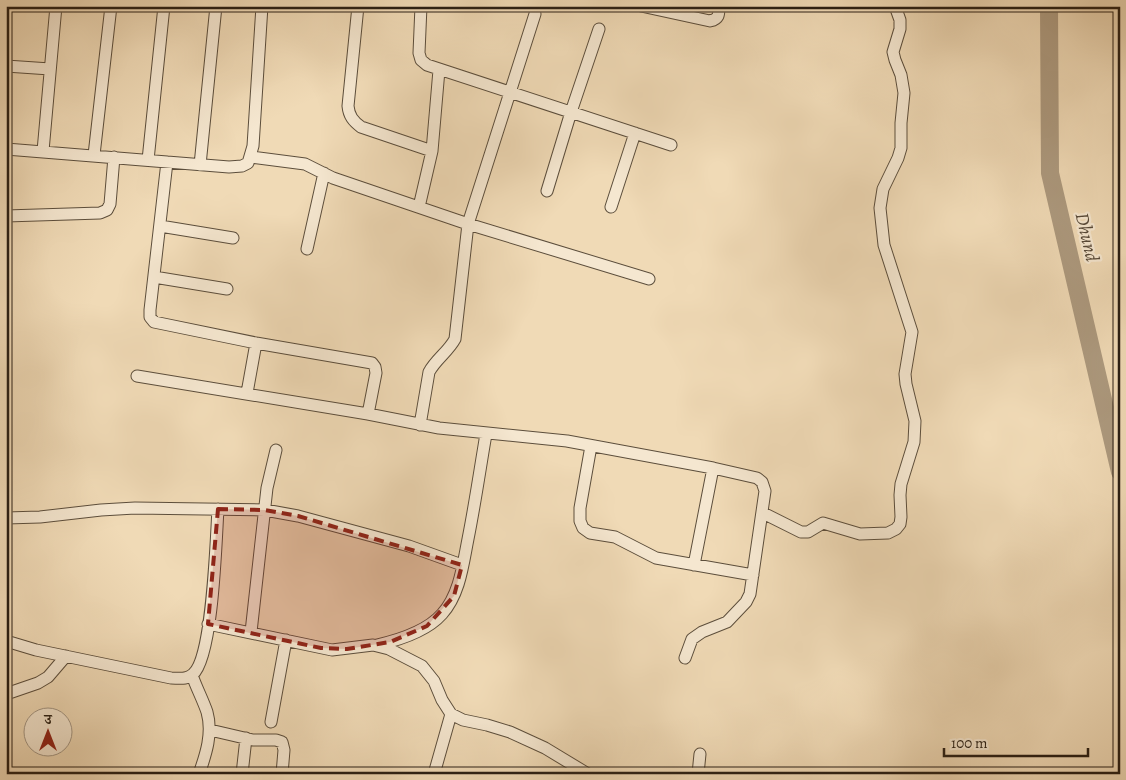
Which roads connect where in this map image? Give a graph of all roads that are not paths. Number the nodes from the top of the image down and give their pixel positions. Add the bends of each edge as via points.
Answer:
1 (56, 6) edge
2 (111, 6) edge
3 (164, 6) edge
4 (216, 6) edge
5 (262, 6) edge
6 (358, 6) edge
7 (421, 6) edge
8 (641, 6) edge
9 (719, 6) edge
10 (895, 6) edge
11 (656, 8) edge
12 (535, 14) dead end
13 (599, 29) dead end
14 (6, 66) edge
15 (50, 69) junction
16 (439, 70) junction
17 (510, 91) junction
18 (571, 112) junction
19 (635, 133) junction
20 (671, 145) dead end
21 (6, 149) edge
22 (42, 151) junction
23 (432, 151) junction
24 (94, 155) junction
25 (114, 157) junction
26 (251, 157) junction
27 (148, 160) junction
28 (168, 162) junction
29 (200, 165) junction
30 (324, 173) junction
31 (547, 191) dead end
32 (419, 207) junction
33 (611, 207) dead end
34 (6, 216) edge
35 (468, 224) junction
36 (160, 226) junction
37 (233, 238) dead end
38 (307, 250) dead end
39 (154, 277) junction
40 (649, 279) dead end
41 (227, 289) dead end
42 (256, 343) junction
43 (137, 376) dead end
44 (247, 393) junction
45 (368, 414) junction
46 (420, 425) junction
47 (486, 434) junction
48 (591, 446) junction
49 (276, 450) dead end
50 (713, 468) junction
51 (218, 509) junction
52 (265, 510) junction
53 (763, 513) junction
54 (6, 518) edge
55 (462, 565) junction
56 (694, 565) junction
57 (753, 575) junction
58 (208, 624) junction
59 (251, 632) junction
60 (286, 640) junction
61 (6, 641) edge
62 (373, 645) junction
63 (66, 656) junction
64 (685, 658) dead end
65 (192, 675) junction
66 (6, 694) edge
67 (451, 714) junction
68 (272, 722) dead end
69 (210, 730) junction
70 (246, 738) junction
71 (700, 754) dead end
72 (200, 774) edge
73 (242, 774) edge
74 (282, 774) edge
75 (434, 774) edge
76 (588, 774) edge
77 (698, 774) edge

1 - 15 street
2 - 24 street
3 - 27 street
4 - 29 street
5 - 26 street
6 - 23 street via 349,113 362,127
7 - 16 street via 419,53 421,60
8 - 11 street
9 - 11 street via 719,16 710,21
10 - 53 street via 900,29 893,52 902,75 904,93 901,148 882,190 880,208 884,244 912,332 905,374 915,430 900,490 900,524 888,533 872,535 823,523 808,532 801,532
12 - 17 street
13 - 18 street
14 - 15 street
15 - 22 street
16 - 17 street
16 - 23 street
17 - 18 street
17 - 35 street
18 - 19 street
18 - 31 street
19 - 20 street
19 - 33 street
21 - 22 street
22 - 24 street
23 - 32 street
24 - 25 street
25 - 27 street
25 - 34 street via 107,210 100,213
26 - 29 street via 242,166
26 - 30 street via 296,161
27 - 28 street
28 - 29 street
28 - 36 street
30 - 32 street
30 - 38 street
32 - 35 street
35 - 40 street
35 - 46 street via 455,339 429,372
36 - 37 street
36 - 39 street
39 - 41 street
39 - 42 street via 150,310 154,322
42 - 44 street
42 - 45 street via 372,363 376,373
43 - 44 street
44 - 45 street
45 - 46 street
46 - 47 street
47 - 48 street via 537,437
47 - 55 street
48 - 50 street
48 - 56 street via 580,508 583,528 590,533 615,537 656,558
49 - 52 street
50 - 53 street via 762,482 765,492
50 - 56 street
51 - 52 street
51 - 54 street via 134,508
51 - 58 street
52 - 55 street via 409,546
52 - 59 street
53 - 57 street
55 - 62 street via 454,596 442,614 427,626 390,642
56 - 57 street
57 - 64 street via 746,602 728,622 696,635
58 - 59 street
58 - 65 street via 202,658
59 - 60 street
60 - 62 street via 332,650
60 - 68 street
61 - 63 street
62 - 67 street via 389,649 422,666 434,681
63 - 65 street via 171,678
63 - 66 street via 48,677
65 - 69 street via 207,712
67 - 75 street
67 - 76 street via 510,732 546,748
69 - 70 street
69 - 72 street
70 - 73 street
70 - 74 street via 282,742
71 - 77 street

